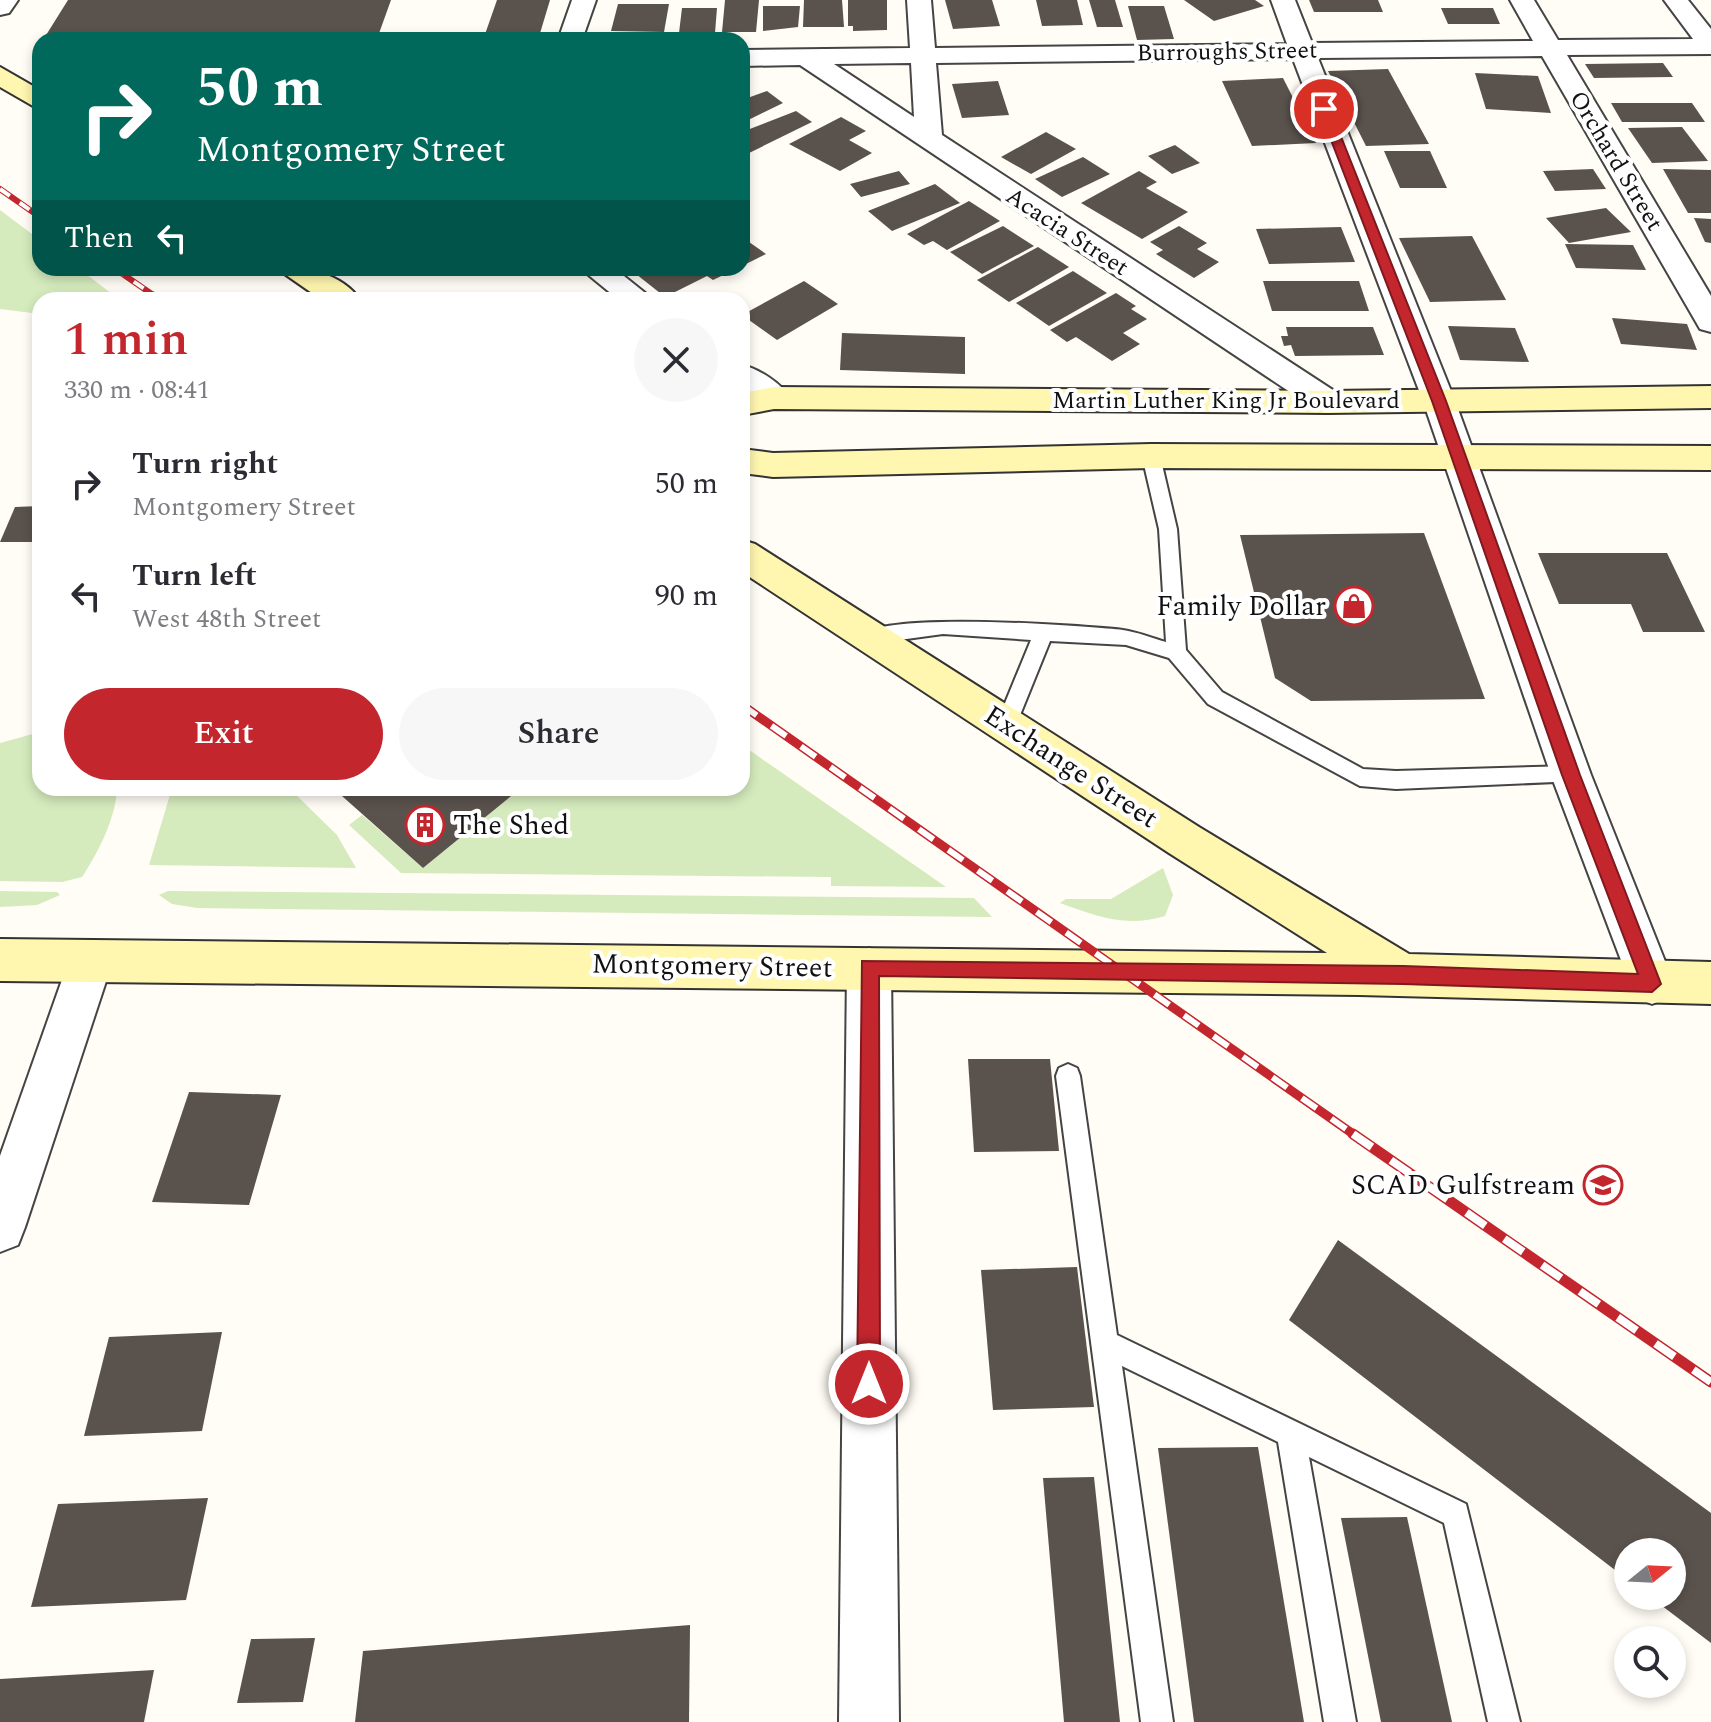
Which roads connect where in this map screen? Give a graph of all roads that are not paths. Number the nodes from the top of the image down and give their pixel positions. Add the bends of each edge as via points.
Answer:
1 (6, 0) edge
2 (584, 0) edge
3 (919, 0) edge
4 (1283, 0) edge
5 (1522, 0) edge
6 (1676, 0) edge
7 (0, 8) edge
8 (573, 32) edge
9 (1711, 46) edge
10 (1548, 47) junction
11 (1301, 51) junction
12 (750, 58) edge
13 (807, 58) junction
14 (924, 58) junction
15 (0, 75) edge
16 (32, 97) edge
17 (929, 142) junction
18 (305, 276) edge
19 (606, 276) edge
20 (331, 292) edge
21 (628, 292) edge
22 (1711, 322) edge
23 (1711, 397) edge
24 (758, 401) edge
25 (1439, 401) junction
26 (1328, 402) junction
27 (1151, 456) junction
28 (1459, 457) junction
29 (1711, 458) edge
30 (750, 462) edge
31 (750, 559) edge
32 (1044, 632) junction
33 (870, 637) junction
34 (1176, 652) junction
35 (1006, 725) junction
36 (1571, 775) junction
37 (0, 960) edge
38 (91, 960) junction
39 (869, 968) junction
40 (1403, 975) junction
41 (1711, 983) edge
42 (1652, 984) junction
43 (1068, 1076) dead end
44 (0, 1227) edge
45 (1104, 1343) junction
46 (1290, 1432) junction
47 (869, 1722) edge
48 (1157, 1722) edge
49 (1340, 1722) edge
50 (1504, 1722) edge

1 - 7 street
2 - 8 street
3 - 14 street
4 - 11 street
5 - 10 street, Orchard Street
6 - 9 street
9 - 10 street, Burroughs Street
10 - 11 street, Burroughs Street
10 - 22 street, Orchard Street
11 - 14 street, Burroughs Street
11 - 25 street
12 - 13 street, Burroughs Street
13 - 14 street, Burroughs Street
13 - 17 street, Acacia Street
14 - 17 street
15 - 16 main road
17 - 26 street, Acacia Street
18 - 20 main road
19 - 21 street
23 - 25 main road, Martin Luther King Jr Boulevard
24 - 26 main road, Martin Luther King Jr Boulevard
25 - 26 main road, Martin Luther King Jr Boulevard
25 - 28 street
27 - 28 main road, Martin Luther King Jr Boulevard
27 - 30 main road, Martin Luther King Jr Boulevard
27 - 34 lane via 1168,529
28 - 29 main road, Martin Luther King Jr Boulevard
28 - 36 street
31 - 33 main road, Exchange Street
32 - 33 lane via 943,627
32 - 34 lane via 1126,638
32 - 35 lane
33 - 35 main road, Exchange Street
34 - 36 lane via 1215,698 1360,777
35 - 40 main road, Exchange Street
36 - 42 street
37 - 38 main road, Montgomery Street
38 - 39 main road, Montgomery Street
38 - 44 street
39 - 40 main road, Montgomery Street
39 - 47 street
40 - 42 main road, Montgomery Street
41 - 42 main road, Montgomery Street
43 - 45 lane
45 - 46 lane
45 - 48 lane
46 - 49 lane
46 - 50 lane via 1456,1514

